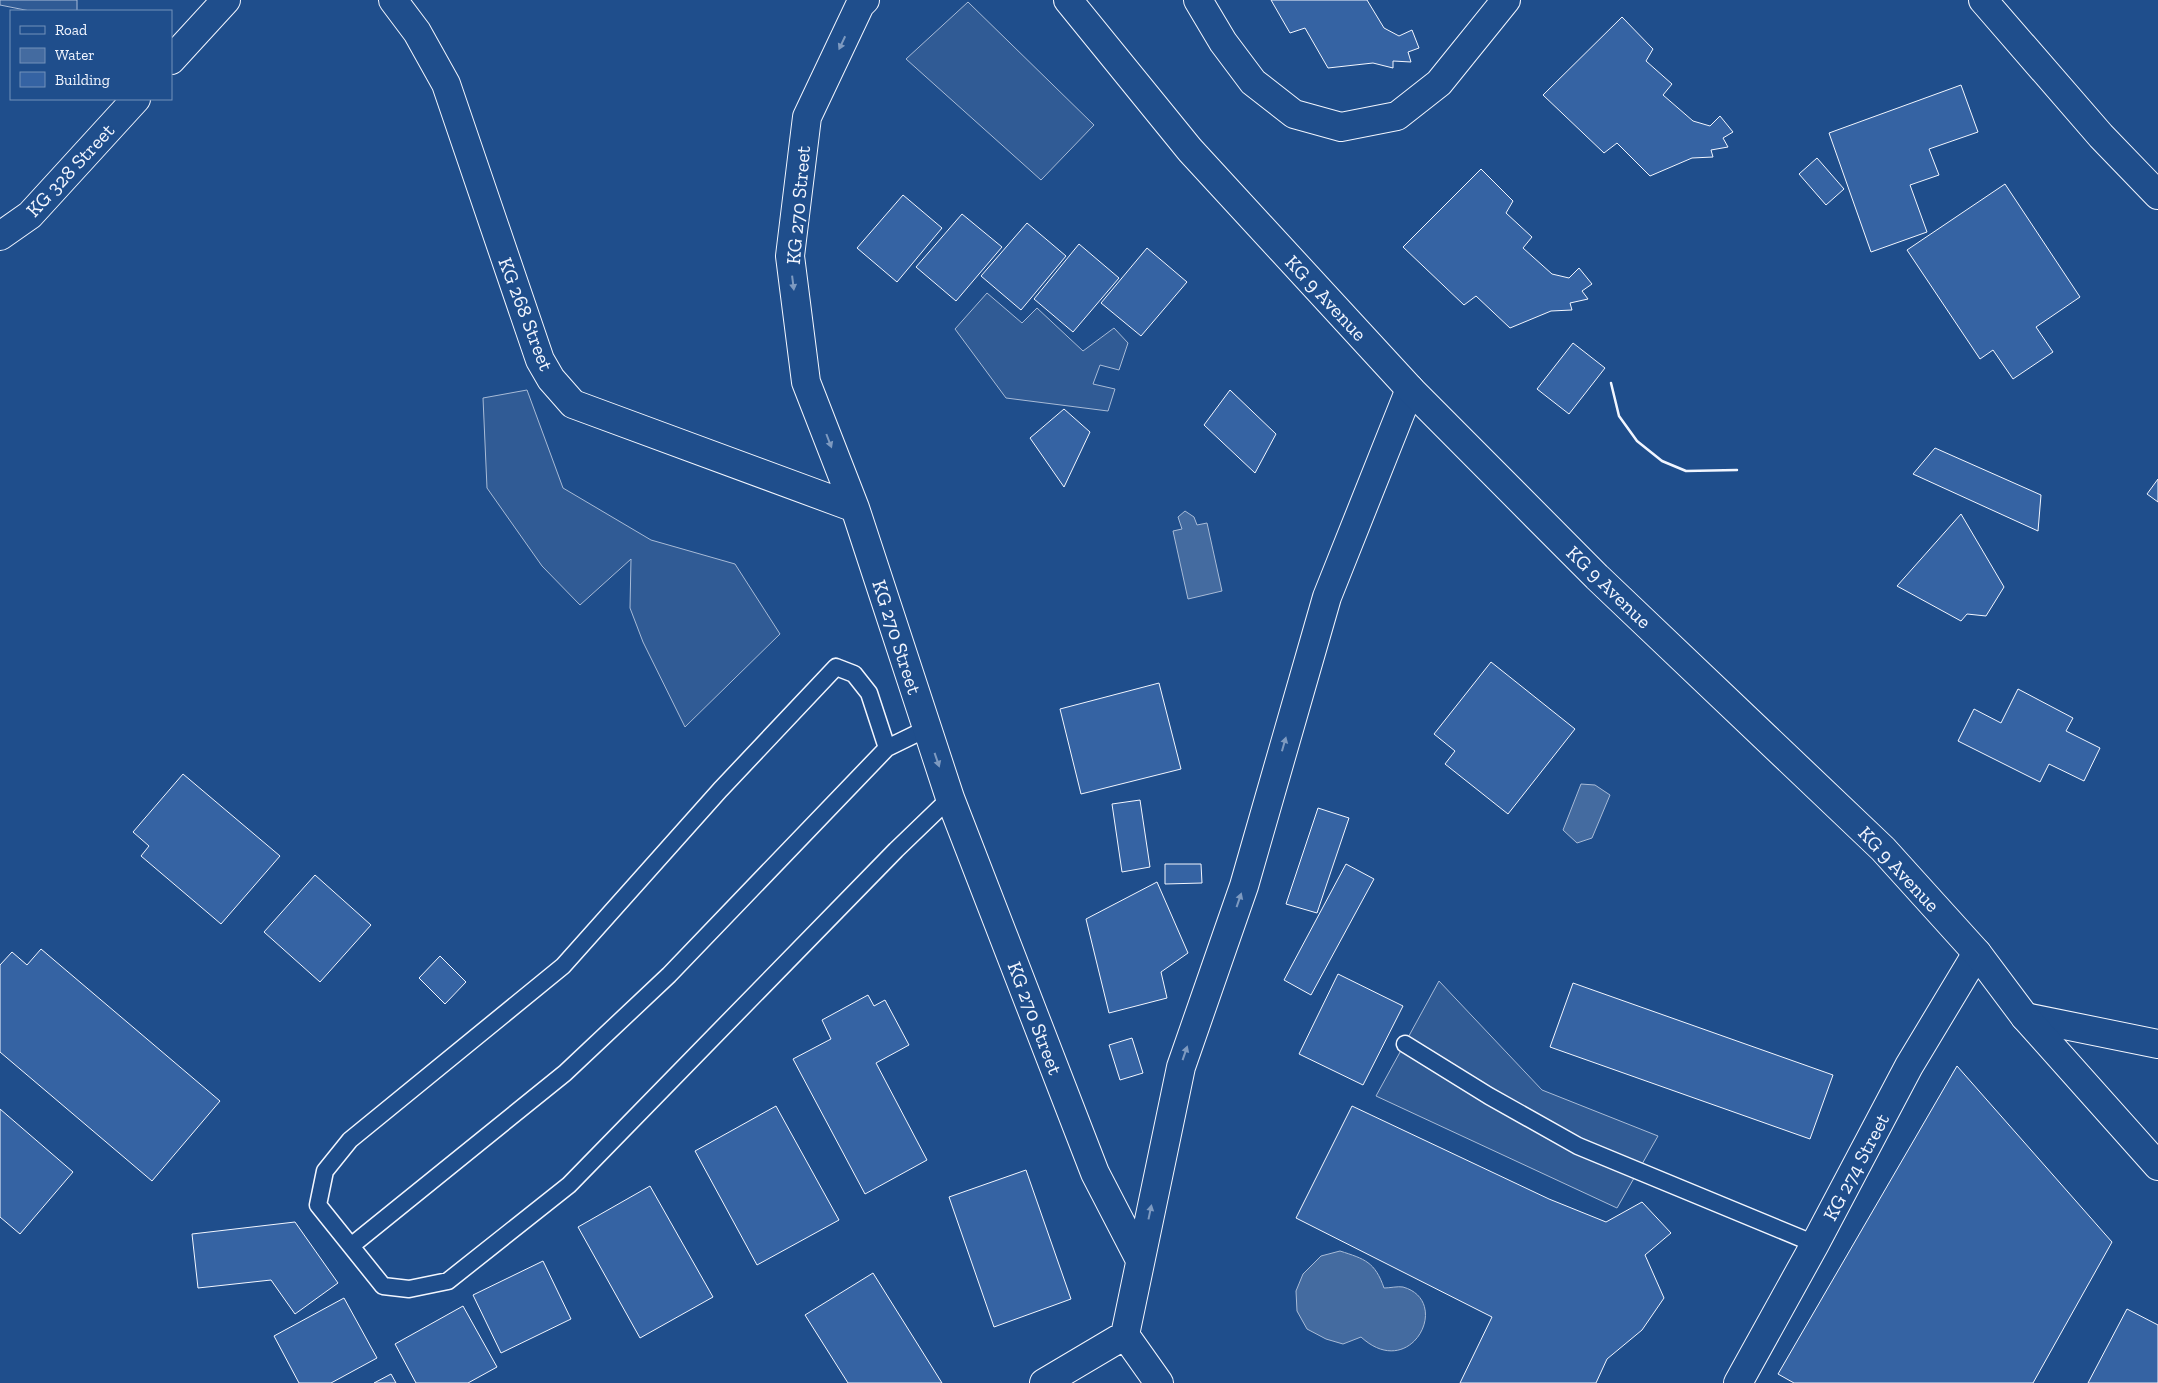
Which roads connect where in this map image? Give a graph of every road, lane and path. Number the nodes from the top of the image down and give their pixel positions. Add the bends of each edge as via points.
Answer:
1 (226, 0) edge
2 (393, 0) edge
3 (865, 0) edge
4 (1068, 0) edge
5 (1198, 0) edge
6 (1506, 0) edge
7 (1983, 0) edge
8 (172, 59) edge
9 (135, 100) edge
10 (2158, 195) edge
11 (0, 236) edge
12 (1410, 389) junction
13 (855, 508) junction
14 (926, 729) junction
15 (887, 748) junction
16 (950, 798) junction
17 (1977, 953) junction
18 (2025, 1017) junction
19 (1405, 1044) dead end
20 (2158, 1044) edge
21 (2158, 1166) edge
22 (1815, 1244) junction
23 (351, 1246) junction
24 (1140, 1260) junction
25 (1125, 1335) junction
26 (1044, 1383) edge
27 (1159, 1383) edge
28 (1738, 1383) edge

1 - 8 street
2 - 13 street, KG 268 Street via 417,32 446,84 540,360 551,379 573,404
3 -> 13 street, KG 270 Street via 807,117 790,256 806,382
4 - 12 street, KG 9 Avenue via 1190,150
5 - 6 street via 1223,42 1253,82 1294,114 1341,127 1398,116 1439,83
7 - 10 street via 2101,136
9 - 11 street, KG 328 Street via 30,215
12 - 17 street, KG 9 Avenue via 1597,577 1883,849
24 -> 12 street via 1181,1067 1244,886 1326,597
13 - 14 street, KG 270 Street
14 - 15 lane
14 -> 16 street, KG 270 Street
15 - 23 lane via 669,975 572,1066
15 - 23 lane via 869,693 854,674 836,667 720,790 563,966 350,1140 325,1171 318,1205
16 - 23 lane via 569,1186 448,1281 409,1289 384,1286
16 - 24 street, KG 270 Street via 1095,1173
17 - 18 street, KG 9 Avenue
17 - 22 street, KG 274 Street via 1909,1066
18 - 20 street
18 - 21 street, KG 9 Avenue
19 - 22 lane via 1578,1146
22 - 28 street, KG 274 Street
24 - 25 street
25 - 26 street
25 - 27 street

